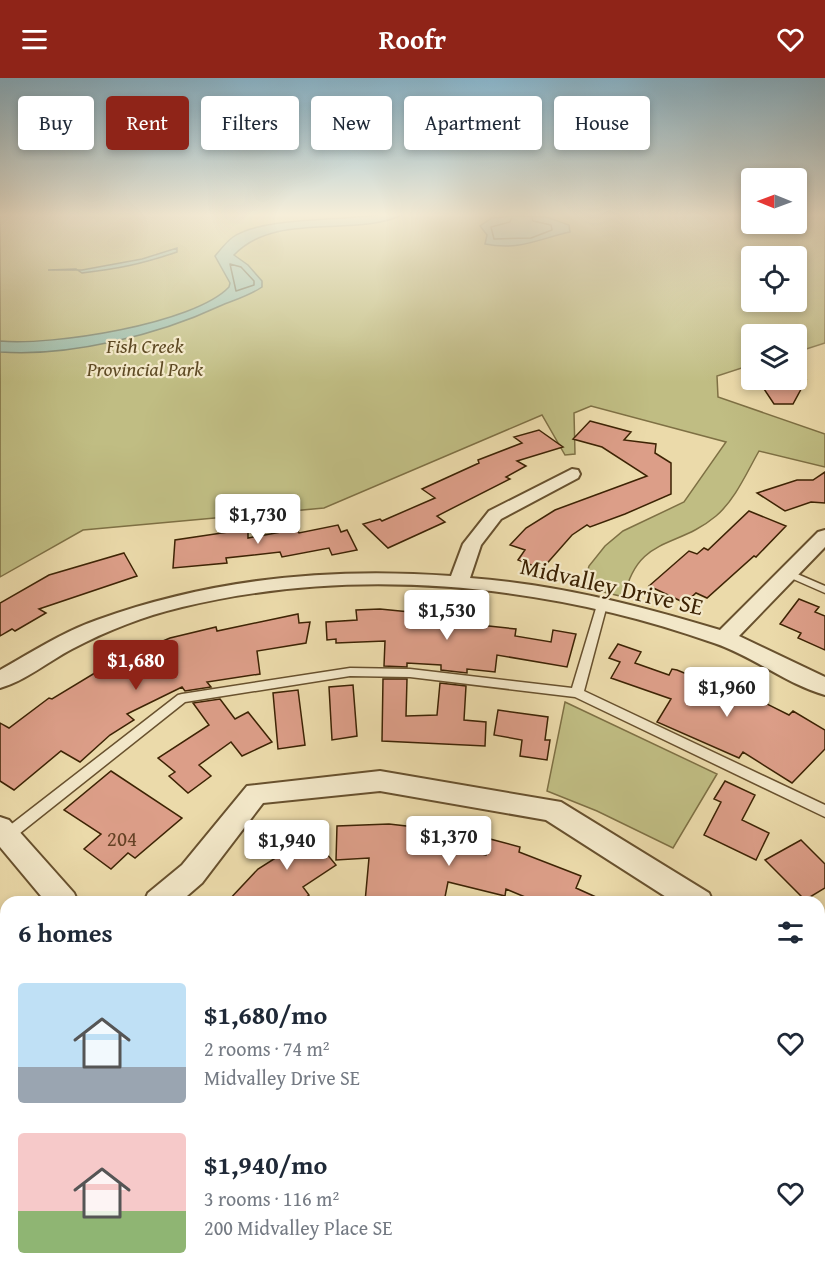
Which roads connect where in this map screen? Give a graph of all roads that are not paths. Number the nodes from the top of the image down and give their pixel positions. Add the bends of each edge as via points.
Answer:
1 (572, 474) dead end
2 (825, 536) edge
3 (788, 573) junction
4 (458, 583) junction
5 (825, 590) edge
6 (602, 605) junction
7 (724, 639) junction
8 (0, 680) edge
9 (825, 687) edge
10 (577, 693) junction
11 (825, 812) edge
12 (3, 834) edge
13 (59, 896) edge
14 (165, 896) edge
15 (689, 896) edge

1 - 4 street via 495,515 472,544
2 - 3 street
3 - 5 lane
3 - 7 street
4 - 6 street, Midvalley Drive SE
4 - 8 street, Midvalley Drive SE via 342,579 212,594 103,626
6 - 7 street, Midvalley Drive SE
6 - 10 lane
7 - 9 street, Midvalley Drive SE
10 - 11 lane
10 - 12 lane via 410,673 350,672 199,693 182,698
12 - 13 street
14 - 15 street via 192,874 256,793 380,781 552,810

